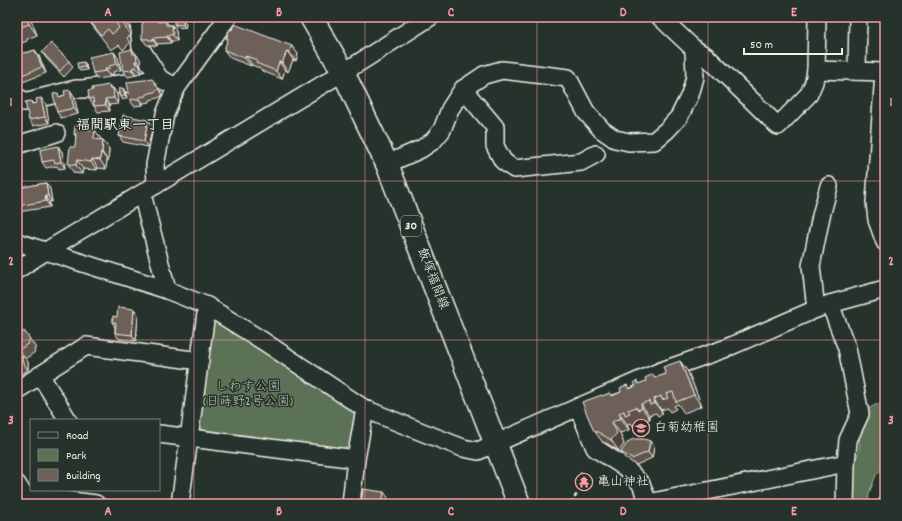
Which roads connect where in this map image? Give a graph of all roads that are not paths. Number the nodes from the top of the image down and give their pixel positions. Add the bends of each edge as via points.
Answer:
1 (228, 17) edge
2 (311, 17) edge
3 (430, 17) edge
4 (660, 17) edge
5 (858, 17) edge
6 (817, 19) dead end
7 (139, 21) dead end
8 (694, 49) junction
9 (816, 70) junction
10 (857, 71) junction
11 (343, 72) junction
12 (884, 72) edge
13 (160, 79) junction
14 (178, 87) junction
15 (463, 89) junction
16 (17, 100) edge
17 (56, 133) dead end
18 (17, 145) edge
19 (596, 154) dead end
20 (387, 164) junction
21 (829, 186) dead end
22 (149, 190) junction
23 (17, 242) edge
24 (885, 242) edge
25 (46, 251) junction
26 (17, 270) edge
27 (885, 289) edge
28 (167, 290) junction
29 (207, 306) junction
30 (823, 306) junction
31 (200, 361) junction
32 (40, 375) junction
33 (17, 390) edge
34 (578, 407) junction
35 (365, 409) junction
36 (67, 419) edge
37 (160, 434) edge
38 (190, 438) junction
39 (496, 443) junction
40 (356, 459) junction
41 (846, 463) junction
42 (17, 484) edge
43 (96, 504) edge
44 (180, 504) edge
45 (351, 504) edge
46 (519, 504) edge
47 (845, 504) edge

1 - 14 street
2 - 11 main road, 飯塚福間線 / 30
3 - 11 street
4 - 8 street
5 - 10 street
6 - 9 street
7 - 13 street via 141,49
8 - 9 street via 706,56 778,126 809,94
8 - 15 street via 695,77 690,94 679,117 654,141 629,142 615,139 602,130 586,112 568,78 502,70 484,75
9 - 10 street
10 - 12 street
11 - 20 main road, 飯塚福間線 / 30
11 - 22 street
12 - 24 street via 875,202 877,220
13 - 14 street
13 - 16 street via 76,89 24,102 21,99
14 - 22 street via 165,114
15 - 19 street via 495,127 495,146 503,161 514,169 581,162
15 - 20 street via 450,109 442,130 433,141
17 - 18 street
20 - 39 main road, 飯塚福間線 / 30
21 - 30 street via 811,266
22 - 25 street
22 - 28 street
23 - 25 street
25 - 26 street
25 - 28 street
27 - 30 street
28 - 29 street
29 - 31 street
29 - 35 street
30 - 34 street via 724,349 661,371
30 - 41 street via 847,348 860,414 848,440
31 - 32 street via 86,346
31 - 38 street
32 - 33 street
32 - 36 street
34 - 39 street
34 - 41 street via 595,448 626,468 641,484 648,503
35 - 39 street via 464,448 478,451
35 - 40 street
37 - 38 street
38 - 40 street
38 - 44 street
39 - 46 main road, 飯塚福間線 / 30
40 - 45 street
41 - 47 street
42 - 43 street via 24,495

